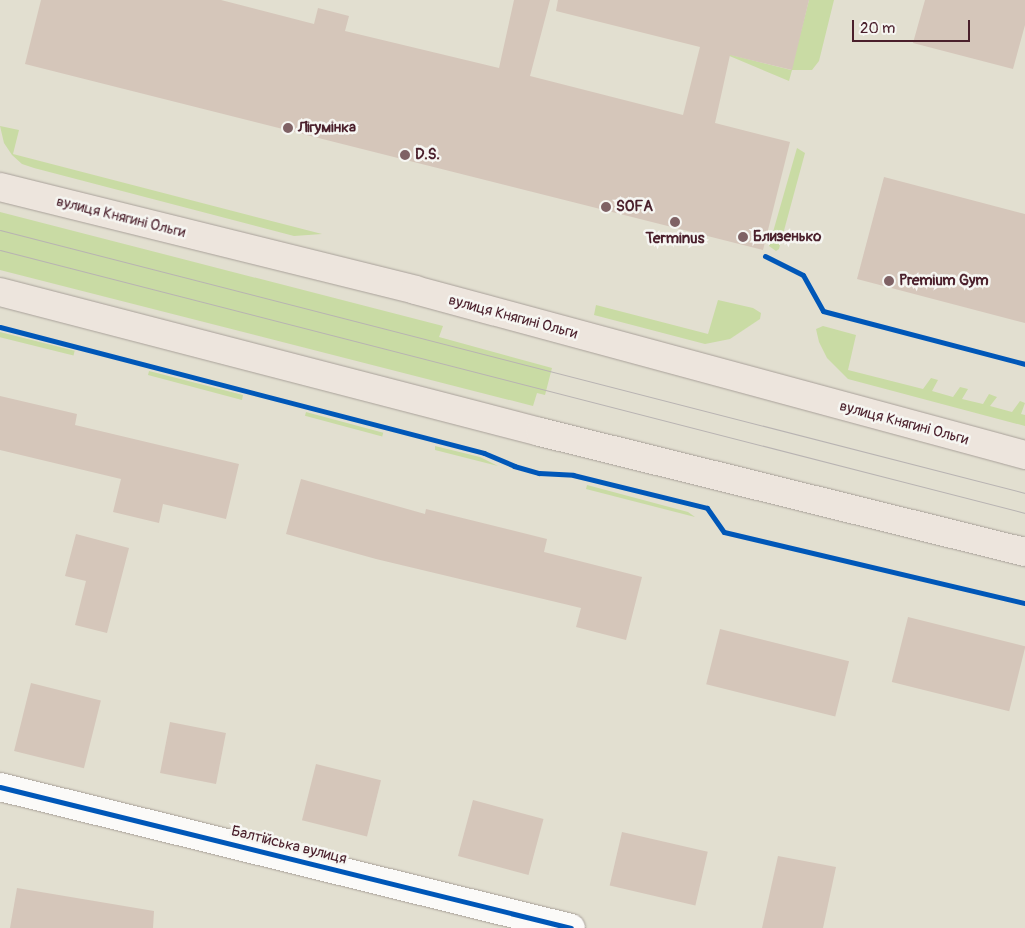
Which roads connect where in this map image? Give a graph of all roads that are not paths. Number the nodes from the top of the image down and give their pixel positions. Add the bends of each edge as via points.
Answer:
1 (0, 187) edge
2 (0, 292) edge
3 (1025, 455) edge
4 (1025, 552) edge
5 (0, 787) edge
6 (571, 928) edge

1 - 3 main road, вулиця Княгині Ольги via 415,290
2 - 4 main road via 540,432
5 - 6 street, Балтійська вулиця

